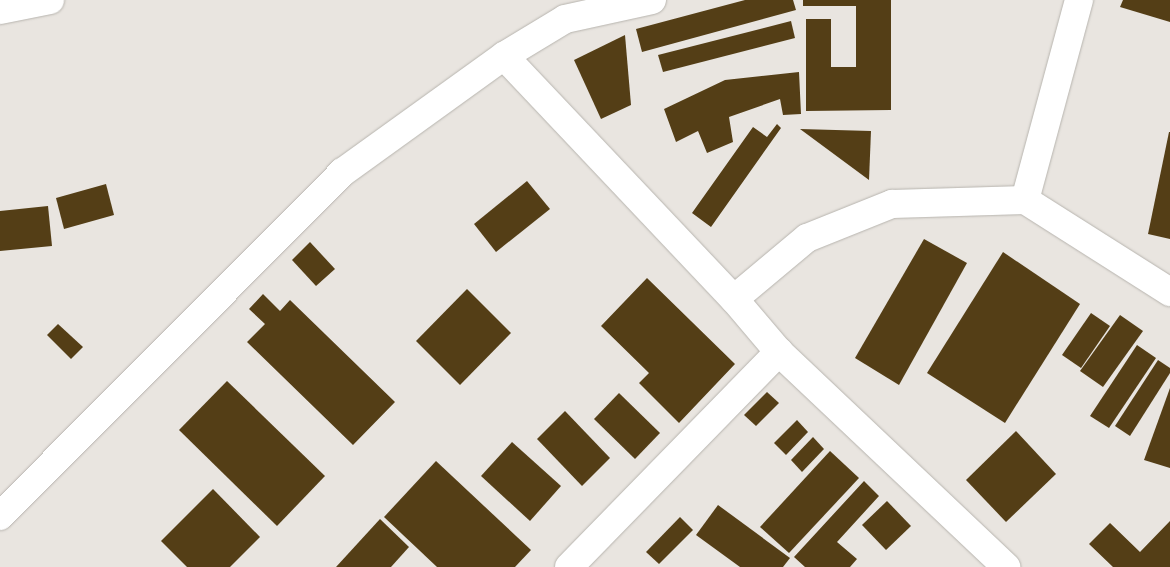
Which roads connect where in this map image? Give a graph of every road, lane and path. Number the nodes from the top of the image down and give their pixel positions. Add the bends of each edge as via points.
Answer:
1 (50, 0) edge
2 (652, 0) edge
3 (1079, 0) edge
4 (0, 10) edge
5 (504, 56) junction
6 (1025, 200) junction
7 (1170, 292) edge
8 (734, 299) junction
9 (779, 352) junction
10 (0, 516) edge
11 (574, 566) edge
12 (1006, 567) edge

1 - 4 street
2 - 5 street via 565,18
3 - 6 street
5 - 8 street
5 - 10 street via 343,172
6 - 7 street
6 - 8 street via 892,204 807,238
8 - 9 street
9 - 11 street
9 - 12 street

